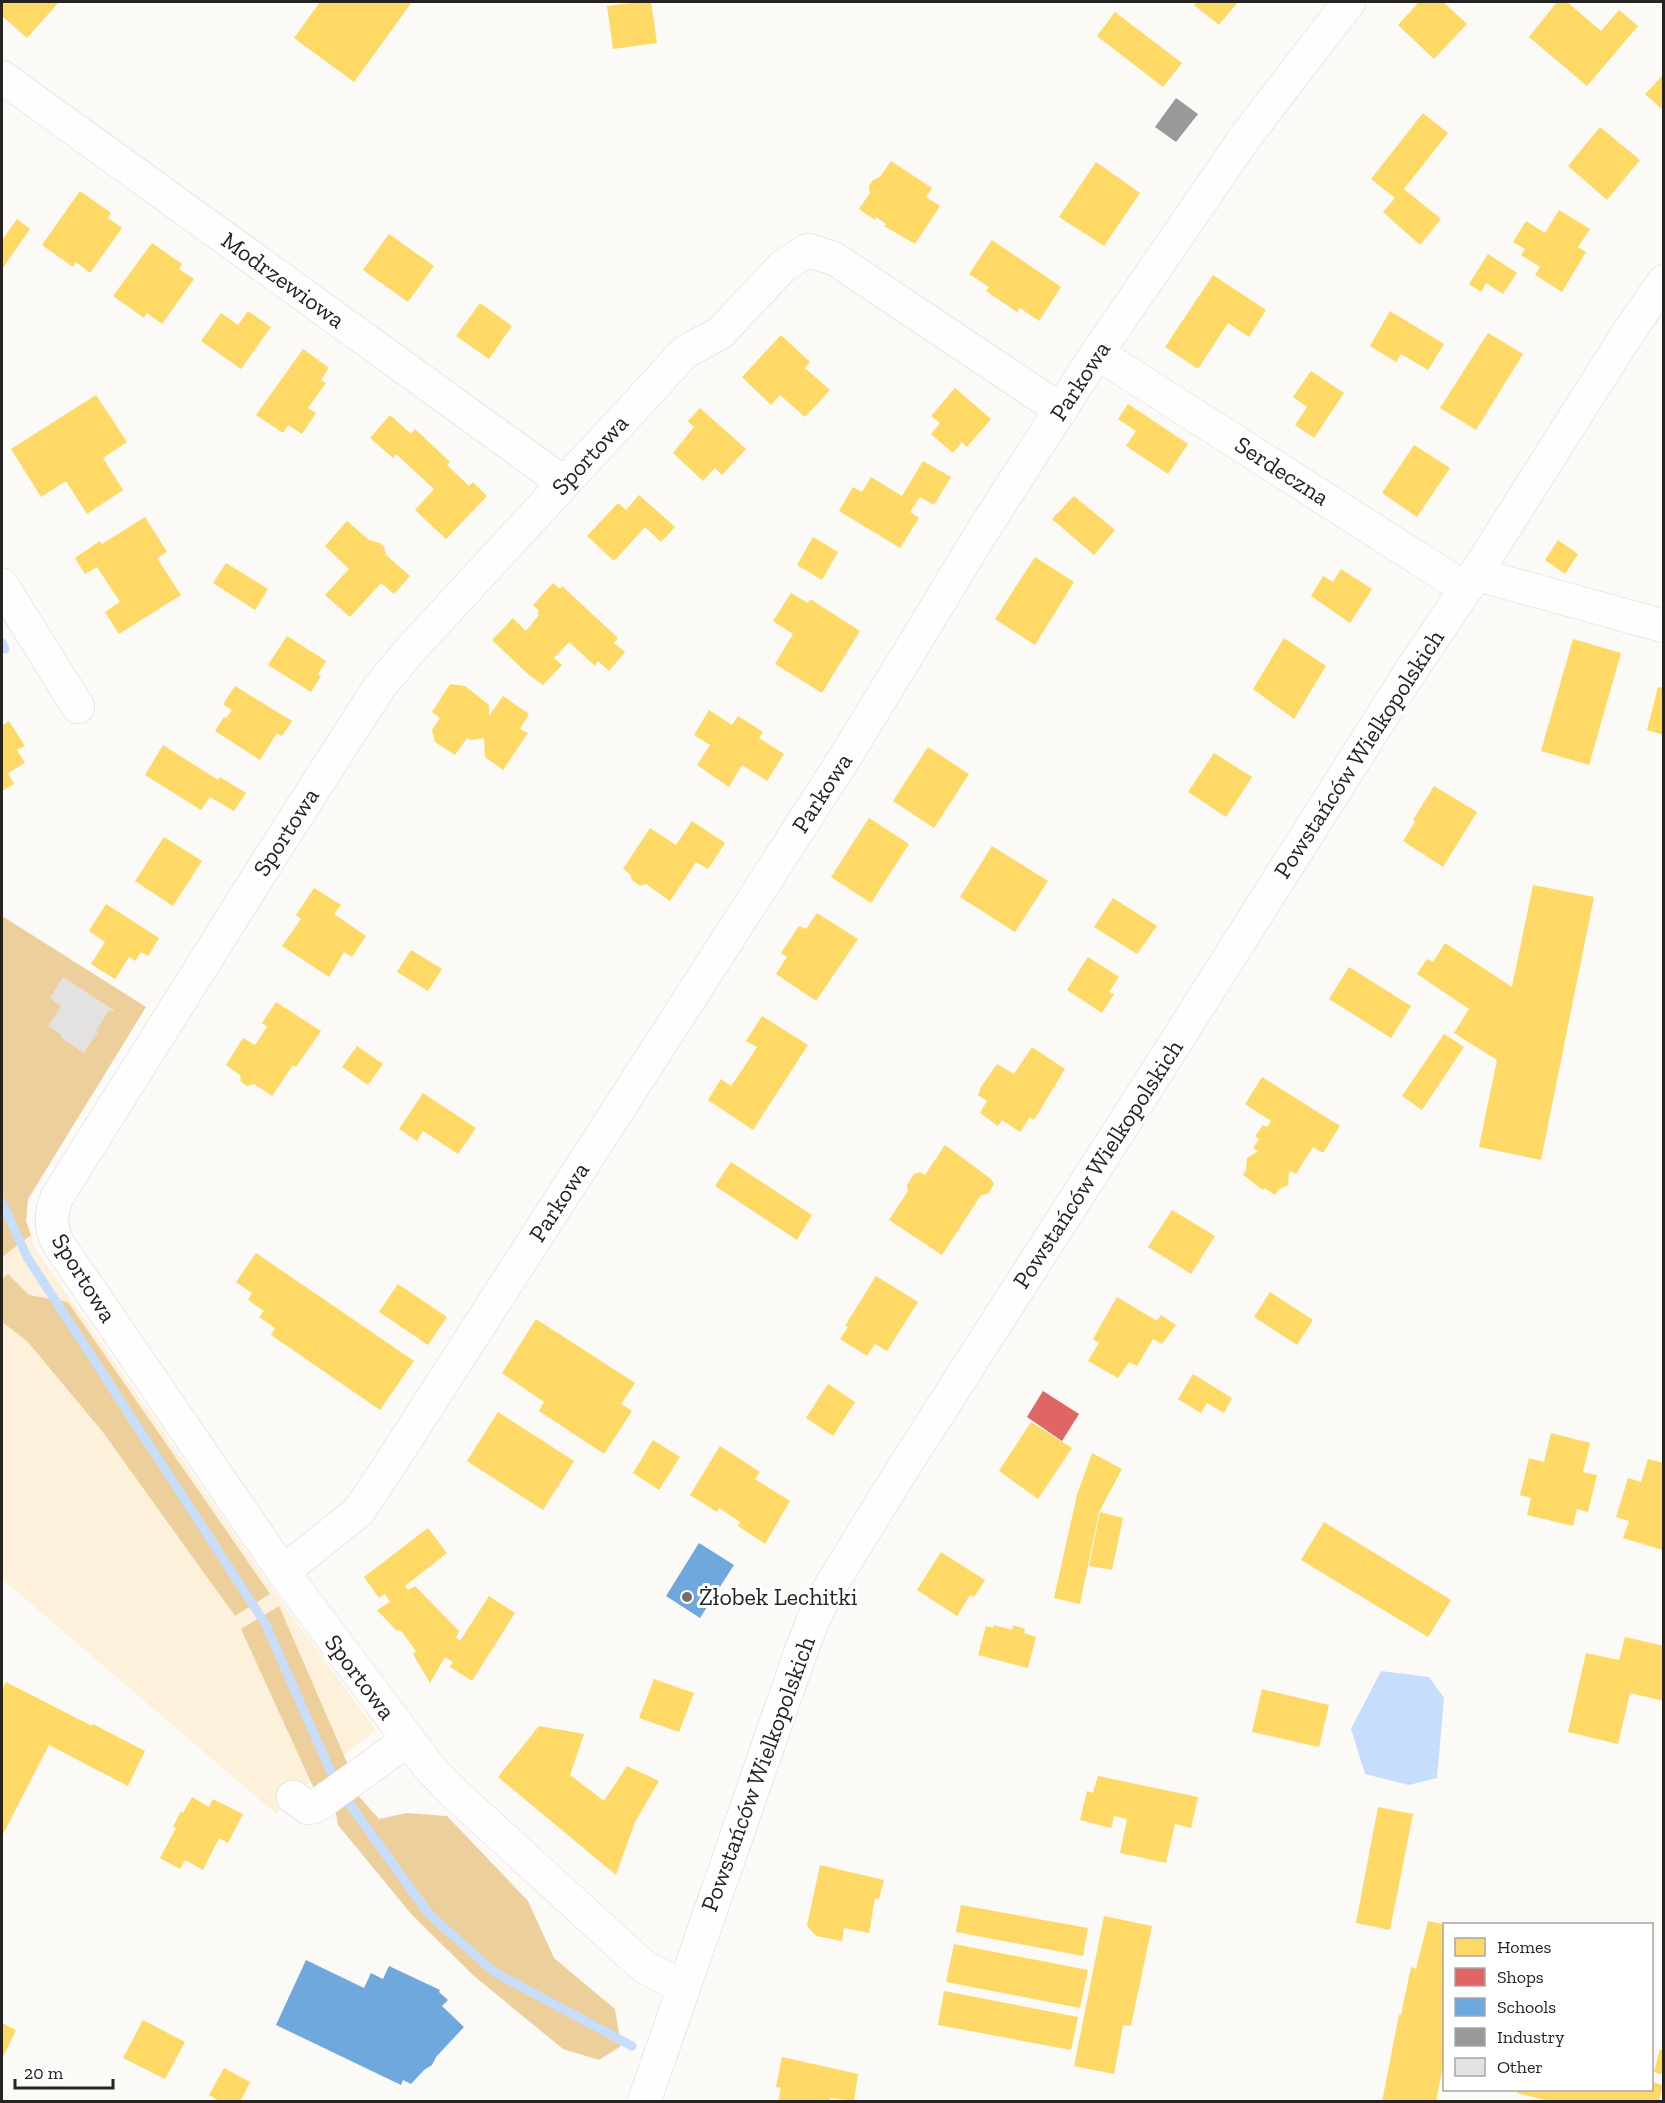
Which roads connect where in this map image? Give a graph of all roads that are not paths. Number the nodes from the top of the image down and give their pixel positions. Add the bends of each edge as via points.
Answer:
1 (1349, 2) edge
2 (2, 77) edge
3 (1664, 281) edge
4 (1097, 353) junction
5 (1061, 410) junction
6 (564, 483) junction
7 (1470, 582) junction
8 (2, 585) edge
9 (1664, 626) edge
10 (78, 707) dead end
11 (283, 1572) junction
12 (408, 1740) junction
13 (308, 1799) dead end
14 (683, 1987) junction
15 (644, 2102) edge

1 - 4 street, Parkowa via 1246,136
2 - 6 street, Modrzewiowa
3 - 7 street, Powstańców Wielkopolskich
4 - 5 street, Parkowa
4 - 7 street, Serdeczna
5 - 6 street, Sportowa via 835,260 808,250 783,266 720,333 686,352
5 - 11 street, Parkowa via 849,751 387,1469 358,1511
6 - 11 street, Sportowa via 380,686 52,1210 52,1228 59,1245
7 - 9 street, Serdeczna
7 - 14 street, Powstańców Wielkopolskich via 833,1582 800,1654
8 - 10 street
11 - 12 street, Sportowa
12 - 13 street, Sportowa via 358,1776
12 - 14 street, Sportowa via 455,1794 630,1955
14 - 15 street, Powstańców Wielkopolskich

